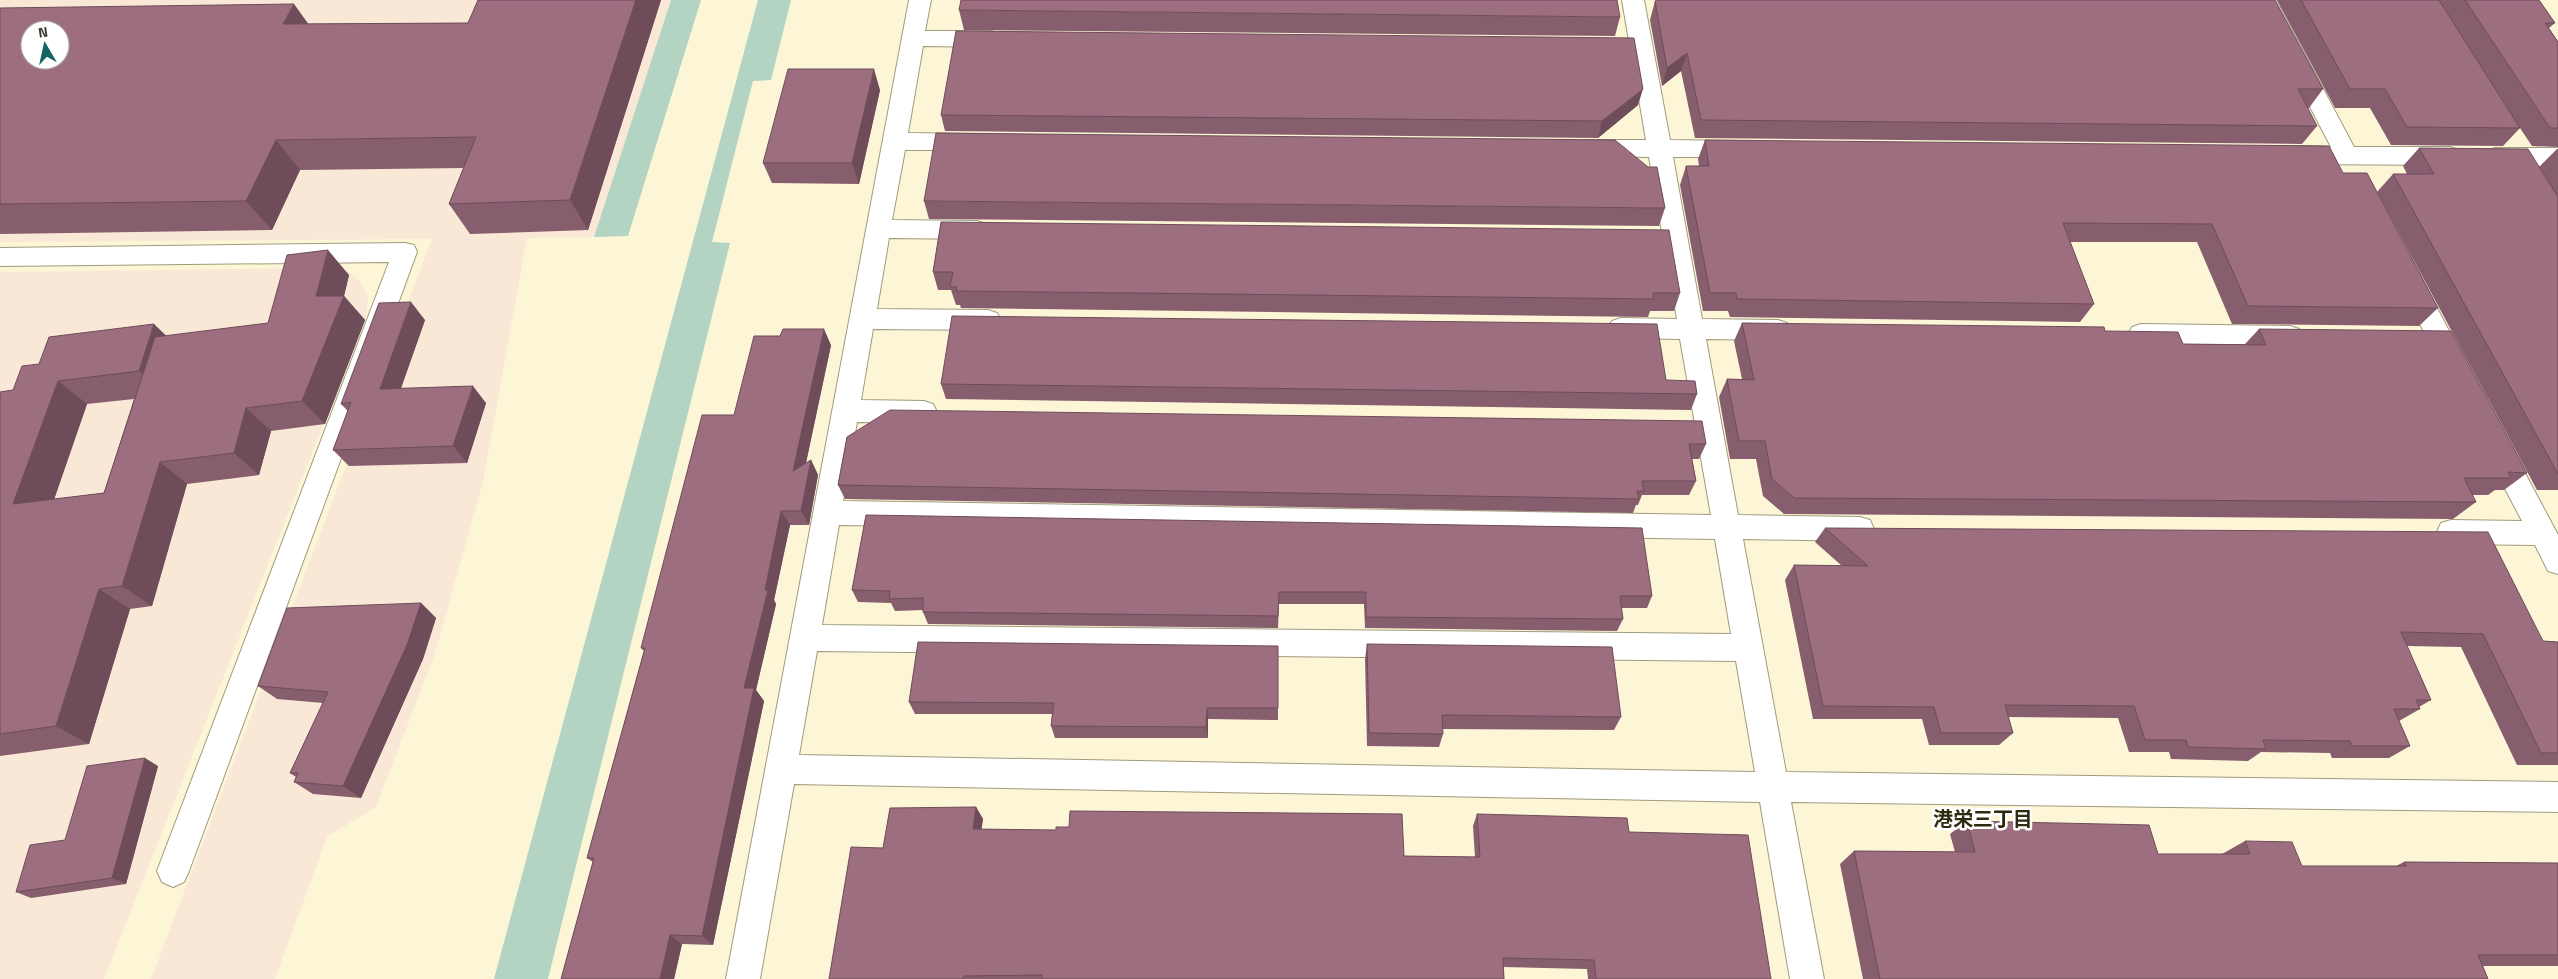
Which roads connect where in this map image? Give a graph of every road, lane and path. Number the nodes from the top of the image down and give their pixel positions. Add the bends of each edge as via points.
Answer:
1 (920, 0) edge
2 (1633, 0) edge
3 (2265, 0) edge
4 (913, 38) junction
5 (1013, 39) edge
6 (2508, 132) edge
7 (894, 141) junction
8 (994, 142) edge
9 (1570, 148) edge
10 (1660, 148) junction
11 (1759, 149) edge
12 (2274, 154) edge
13 (2345, 155) junction
14 (2521, 157) junction
15 (2558, 157) edge
16 (2357, 181) edge
17 (2533, 181) edge
18 (878, 229) junction
19 (998, 230) edge
20 (0, 257) edge
21 (2399, 260) edge
22 (862, 319) junction
23 (1010, 320) edge
24 (1594, 327) edge
25 (1692, 329) junction
26 (1802, 330) edge
27 (2121, 334) edge
28 (2311, 337) edge
29 (2410, 338) edge
30 (2440, 338) junction
31 (2464, 382) edge
32 (845, 411) junction
33 (945, 412) edge
34 (1679, 422) edge
35 (1709, 423) junction
36 (2487, 427) edge
37 (827, 513) junction
38 (1728, 528) junction
39 (1887, 529) edge
40 (2423, 532) edge
41 (2542, 533) junction
42 (2558, 562) edge
43 (804, 638) junction
44 (1749, 648) junction
45 (780, 769) junction
46 (1773, 787) junction
47 (2558, 797) edge
48 (173, 871) dead end
49 (743, 979) edge
50 (1807, 979) edge

1 - 4 street
2 - 10 street via 1632,46
3 - 13 street
4 - 5 street
4 - 7 street
6 - 14 street
7 - 8 street
7 - 18 street
9 - 10 street
10 - 11 street
10 - 25 street via 1666,237
12 - 13 street
13 - 14 street
13 - 16 street
14 - 15 street
14 - 17 street
18 - 19 street
18 - 22 street
20 - 48 street via 405,252
21 - 30 street
22 - 23 street
22 - 32 street
24 - 25 street
25 - 26 street
25 - 35 street
27 - 28 street
29 - 30 street
30 - 31 street
32 - 33 street
32 - 37 street
34 - 35 street
35 - 38 street
36 - 41 street
37 - 38 street
37 - 43 street
38 - 39 street
38 - 44 street
40 - 41 street
41 - 42 street
43 - 44 street
43 - 45 street
44 - 46 street
45 - 46 street
45 - 49 street
46 - 47 street
46 - 50 street

